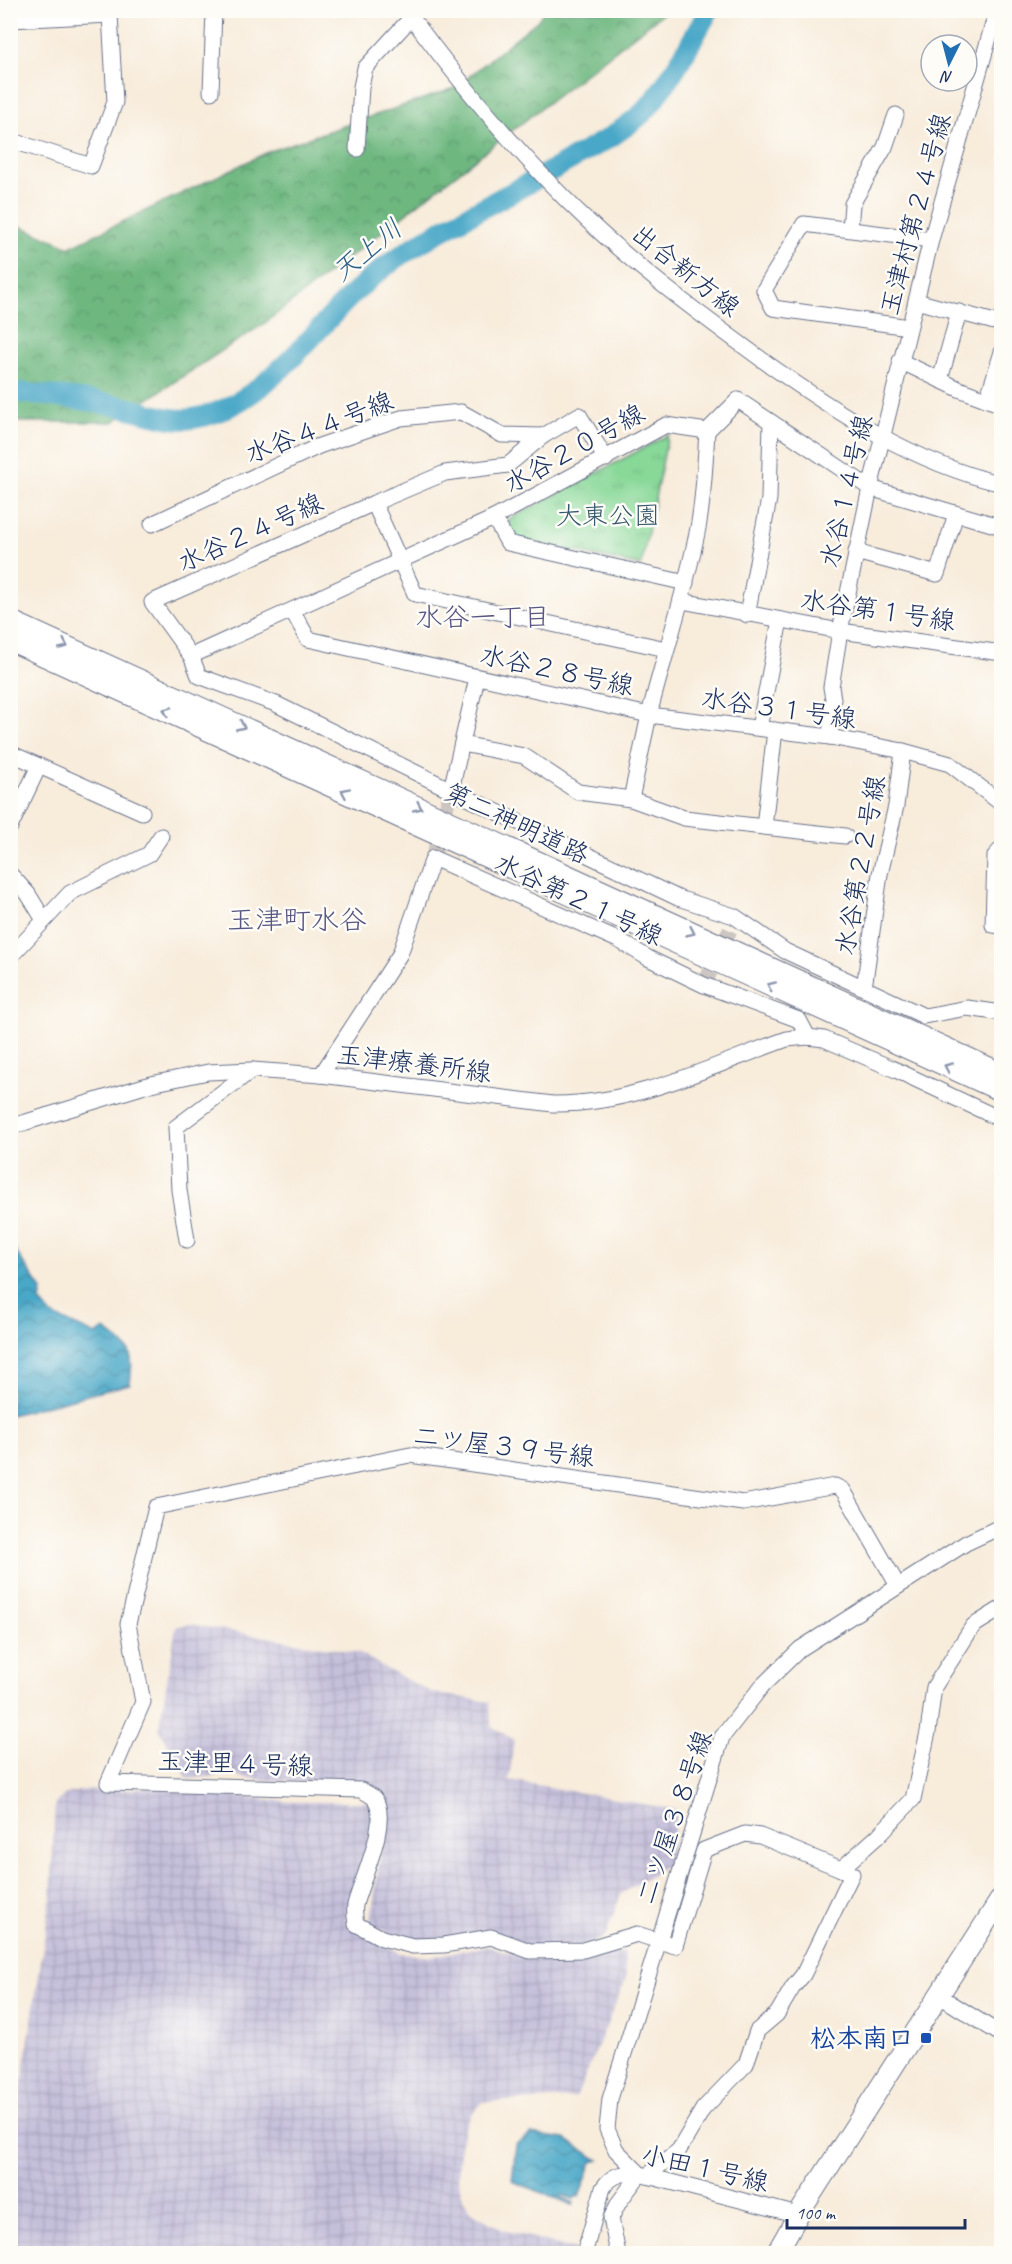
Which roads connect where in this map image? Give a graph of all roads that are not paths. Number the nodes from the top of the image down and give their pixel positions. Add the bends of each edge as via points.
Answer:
1 (13, 10) edge
2 (214, 10) edge
3 (997, 10) edge
4 (109, 13) edge
5 (408, 14) edge
6 (10, 20) edge
7 (996, 44) edge
8 (211, 92) dead end
9 (896, 115) dead end
10 (10, 140) edge
11 (357, 149) dead end
12 (849, 229) junction
13 (931, 240) junction
14 (916, 301) junction
15 (959, 312) junction
16 (1002, 324) edge
17 (909, 327) junction
18 (1002, 352) edge
19 (900, 362) junction
20 (940, 380) junction
21 (994, 402) edge
22 (771, 422) junction
23 (707, 431) junction
24 (543, 436) junction
25 (883, 438) junction
26 (606, 459) junction
27 (1002, 484) edge
28 (870, 488) junction
29 (374, 503) junction
30 (956, 514) junction
31 (494, 518) junction
32 (152, 524) dead end
33 (1002, 527) edge
34 (856, 552) junction
35 (400, 563) junction
36 (686, 583) junction
37 (682, 601) junction
38 (293, 612) junction
39 (747, 615) junction
40 (10, 621) edge
41 (780, 621) junction
42 (840, 631) junction
43 (10, 640) edge
44 (666, 649) junction
45 (1002, 653) edge
46 (190, 656) junction
47 (477, 678) junction
48 (649, 715) junction
49 (759, 728) junction
50 (775, 730) junction
51 (830, 737) junction
52 (462, 744) junction
53 (903, 751) junction
54 (10, 753) edge
55 (39, 766) junction
56 (451, 790) junction
57 (631, 799) junction
58 (1002, 804) edge
59 (142, 812) dead end
60 (10, 827) edge
61 (764, 827) junction
62 (161, 836) dead end
63 (845, 836) dead end
64 (1002, 848) edge
65 (10, 874) edge
66 (44, 920) junction
67 (1002, 926) edge
68 (10, 957) edge
69 (864, 988) junction
70 (1002, 1013) edge
71 (808, 1037) junction
72 (252, 1070) junction
73 (1002, 1074) edge
74 (321, 1075) junction
75 (1002, 1091) edge
76 (1002, 1120) edge
77 (10, 1127) edge
78 (187, 1240) dead end
79 (1002, 1526) edge
80 (898, 1586) junction
81 (1002, 1608) edge
82 (108, 1783) joint
83 (841, 1869) junction
84 (1002, 1897) edge
85 (658, 1941) junction
86 (938, 1995) junction
87 (1002, 2035) edge
88 (644, 2175) junction
89 (798, 2215) junction
90 (584, 2253) edge
91 (618, 2253) edge
92 (776, 2253) edge

1 - 6 street
2 - 8 street
3 - 7 street, 玉津村第２４号線
4 - 6 street
4 - 10 street via 115,102 92,166
5 - 11 street via 365,68
5 - 25 street, 出合新方線 via 493,122 575,208 724,332 822,401
7 - 13 street, 玉津村第２４号線
9 - 12 street via 885,147 852,204
12 - 13 street
12 - 17 street via 804,224 764,290 773,308
13 - 14 street, 玉津村第２４号線
14 - 15 street
14 - 17 street, 玉津村第２４号線
15 - 16 street
15 - 20 street
17 - 19 street, 玉津村第２４号線
18 - 21 street
19 - 20 street
19 - 25 street, 水谷１４号線
20 - 21 street
22 - 23 street via 738,400
22 - 28 street
22 - 39 street via 769,499
23 - 26 street, 水谷２０号線 via 666,425
23 - 36 street, 水谷２８号線 via 699,526
24 - 26 street via 579,415
24 - 29 street via 508,465 445,473
24 - 32 street, 水谷４４号線 via 502,435 461,412 401,418 319,446
25 - 27 street, 出合新方線 via 959,472
25 - 28 street, 水谷１４号線
26 - 31 street, 水谷２０号線
28 - 30 street
28 - 34 street, 水谷１４号線
29 - 35 street
29 - 46 street, 水谷２４号線 via 152,602
30 - 33 street
30 - 34 street via 937,574
31 - 35 street, 水谷２０号線
31 - 36 street via 508,543
34 - 42 street, 水谷１４号線
35 - 38 street, 水谷２０号線
35 - 44 street via 415,594
36 - 37 street, 水谷２８号線
37 - 39 street, 水谷第１号線
37 - 44 street, 水谷２８号線
38 - 46 street, 水谷２０号線
38 - 47 street, 水谷２８号線 via 308,639
39 - 41 street, 水谷第１号線
40 -> 73 highway, 第二神明道路
41 - 42 street, 水谷第１号線
41 - 49 street
42 - 45 street, 水谷第１号線
42 - 51 street, 水谷１４号線 via 831,687
75 -> 43 highway, 第二神明道路
44 - 48 street, 水谷２８号線
46 - 56 street, 水谷２４号線 via 199,676 276,704
47 - 48 street, 水谷２８号線
47 - 52 street
48 - 49 street, 水谷３１号線
48 - 57 street
49 - 50 street, 水谷３１号線
50 - 51 street, 水谷３１号線
50 - 61 street
51 - 53 street, 水谷３１号線
52 - 56 street
52 - 57 street via 524,756 578,792
53 - 58 street, 水谷３１号線 via 950,765
53 - 69 street, 水谷第２２号線
54 - 55 street
55 - 59 street
55 - 60 street
56 - 69 street, 水谷２４号線
57 - 61 street via 684,818
61 - 63 street
62 - 66 street via 149,854 70,893
64 - 67 street via 995,856 993,925
65 - 66 street
66 - 68 street
69 - 70 street via 924,1016 967,1008
71 - 74 street, 玉津療養所線 via 788,1040 634,1095 581,1104
71 - 74 street, 水谷第２１号線 via 799,1020 704,985 620,941 433,858 400,954
71 - 76 street, 玉津療養所線 via 824,1039
72 - 74 street, 玉津療養所線
72 - 77 street, 玉津療養所線 via 208,1072 151,1084
72 - 78 street via 176,1127 179,1190
79 - 80 street, 二ツ屋３８号線 via 966,1543
80 - 82 street, 二ツ屋３９号線 via 843,1490 835,1486 743,1503 410,1455 156,1507 128,1624 143,1702
80 - 85 street, 二ツ屋３８号線 via 800,1649 762,1686 722,1737
81 - 83 street via 973,1626 934,1687 913,1799
82 - 85 street, 玉津里４号線 via 361,1790 374,1798 378,1820 376,1845 354,1907 356,1924 382,1938 413,1946 491,1937 530,1951 584,1950 637,1935
83 - 85 street via 760,1836 745,1834 724,1841 704,1850 675,1946
83 - 88 street via 852,1874 849,1883 803,1975 777,2014 757,2031 746,2064 703,2109 679,2150
84 - 86 main road
85 - 88 street, 二ツ屋３８号線 via 610,2099 608,2128 616,2150
86 - 87 street
86 - 89 main road
88 - 89 street, 小田１号線
88 - 90 street, 小田１号線 via 625,2173 609,2180 599,2199
88 - 91 street via 619,2202 611,2218
89 - 92 main road

